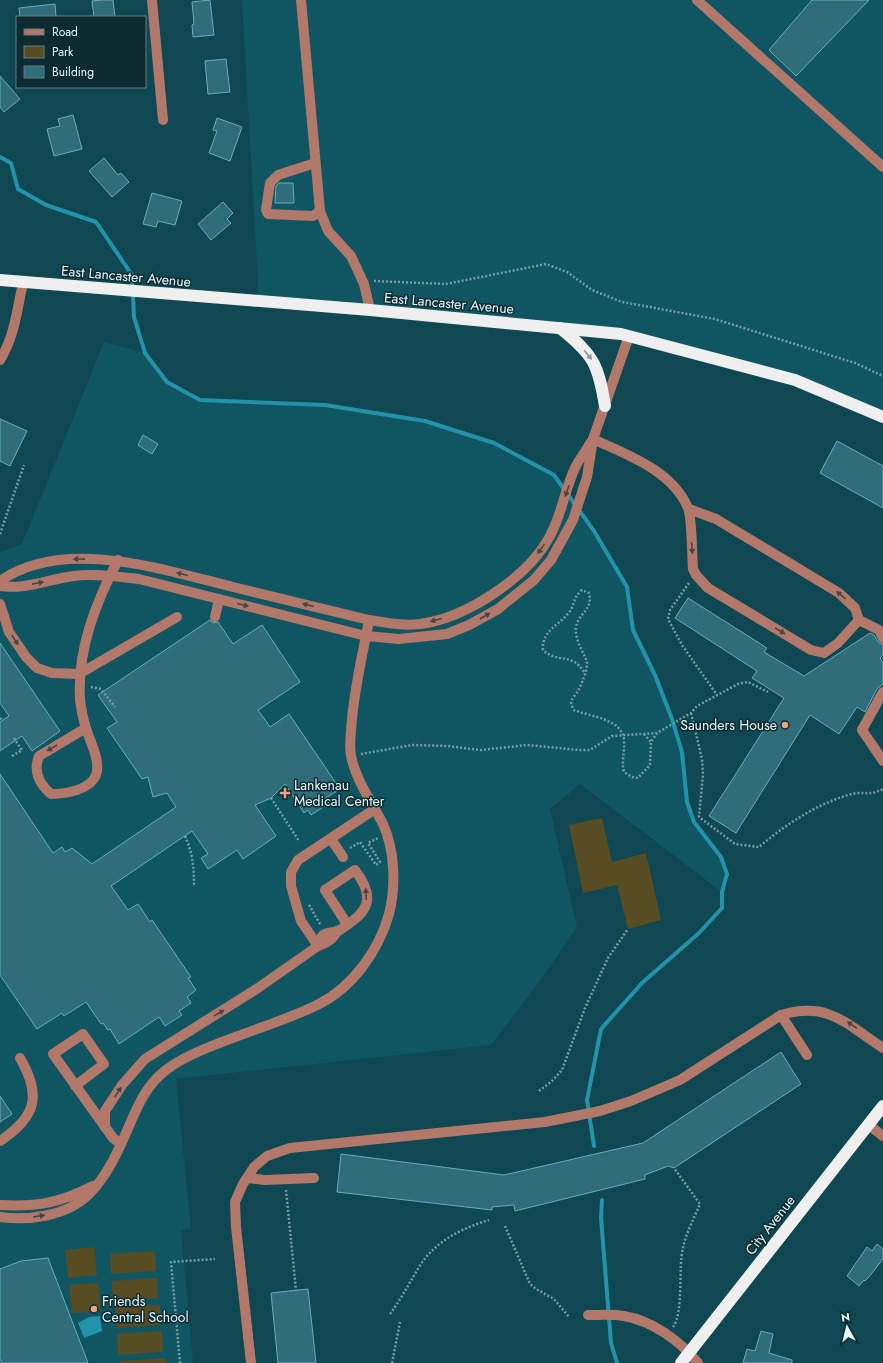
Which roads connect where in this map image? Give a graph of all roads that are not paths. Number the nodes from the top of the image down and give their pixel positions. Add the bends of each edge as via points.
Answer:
1 (152, 0) edge
2 (301, 0) edge
3 (697, 0) edge
4 (163, 120) dead end
5 (315, 163) junction
6 (883, 167) edge
7 (320, 211) junction
8 (0, 280) edge
9 (23, 283) junction
10 (370, 310) junction
11 (560, 328) junction
12 (629, 336) junction
13 (0, 360) edge
14 (605, 406) junction
15 (883, 417) edge
16 (593, 439) junction
17 (689, 509) junction
18 (118, 560) junction
19 (110, 576) junction
20 (0, 581) edge
21 (0, 586) edge
22 (219, 599) junction
23 (0, 604) edge
24 (177, 617) dead end
25 (215, 617) dead end
26 (369, 620) junction
27 (860, 620) junction
28 (366, 636) junction
29 (883, 638) edge
30 (80, 674) junction
31 (883, 692) edge
32 (86, 728) junction
33 (883, 761) edge
34 (375, 810) junction
35 (330, 839) junction
36 (342, 855) road end
37 (347, 924) junction
38 (318, 946) junction
39 (781, 1016) junction
40 (883, 1048) edge
41 (807, 1055) dead end
42 (20, 1058) dead end
43 (75, 1086) junction
44 (883, 1106) edge
45 (869, 1125) junction
46 (105, 1127) junction
47 (883, 1136) edge
48 (0, 1141) edge
49 (121, 1144) junction
50 (247, 1178) junction
51 (314, 1178) dead end
52 (98, 1183) junction
53 (0, 1205) edge
54 (0, 1218) edge
55 (588, 1315) dead end
56 (689, 1352) junction
57 (251, 1363) edge
58 (681, 1363) edge
59 (698, 1363) edge

1 - 4 street
2 - 5 street
3 - 6 street
5 - 7 street
5 - 7 street via 278,175 270,183 266,210 268,214 313,216
7 - 10 street via 328,230 351,256 362,280
8 - 9 highway, East Lancaster Avenue
9 - 10 highway, East Lancaster Avenue
9 - 13 street via 14,330
10 - 11 highway, East Lancaster Avenue
11 - 12 highway, East Lancaster Avenue
11 -> 14 highway via 576,341 597,368
12 - 14 street
12 - 15 highway, East Lancaster Avenue via 795,380
14 - 16 street
16 - 17 street via 648,465 673,486
16 -> 26 street via 575,469 551,534 523,571 506,585 476,603 439,620 398,625
28 -> 16 street via 399,639 447,634 498,608 534,580 551,560 573,520 587,477
27 -> 17 street via 856,608 839,593 716,519
17 -> 27 street via 694,569 708,588 811,650 824,653 838,643
18 - 19 street
18 -> 20 street via 74,558 10,574
26 -> 18 street
21 -> 19 street via 12,588 75,576
19 - 22 street via 139,579
19 - 30 street via 84,645
22 - 25 street
22 -> 28 street
23 -> 30 street via 9,632 37,668 52,673
24 - 30 street
26 - 28 street
27 - 29 street via 879,630
28 - 34 street via 355,688 350,740 351,755 360,781
30 - 32 street via 80,700
31 - 33 street via 862,730
32 -> 32 street via 39,756 35,770 43,786 51,794 85,787 91,784 96,776 96,759
34 - 35 street
34 - 49 street via 390,842 392,898 383,932 362,968 338,992 319,1005 189,1055 172,1065 147,1089
35 - 36 street
35 - 38 street via 298,860 291,872 301,921
37 -> 37 street via 362,914 368,894 365,883 355,870 324,890
37 - 38 street via 337,931 329,931 322,935
46 -> 38 street via 105,1112 122,1085 146,1060
40 -> 39 street via 851,1024 828,1013 803,1010
39 - 41 street
39 - 50 street via 680,1080 600,1111 545,1122 290,1148 267,1156 254,1167
42 - 48 street via 30,1075 32,1110 25,1120
43 - 43 street via 53,1054 83,1034 104,1064
43 - 46 street
44 - 45 highway, City Avenue
45 - 47 street
45 - 56 highway, City Avenue
46 - 49 street
49 - 52 street via 111,1165
50 - 51 street
50 - 57 street via 235,1202
52 - 53 street via 58,1201 32,1206
54 -> 52 street via 27,1218 61,1211 87,1197
55 - 56 street via 624,1316 646,1323 667,1334
56 - 58 highway, City Avenue
56 - 59 street

